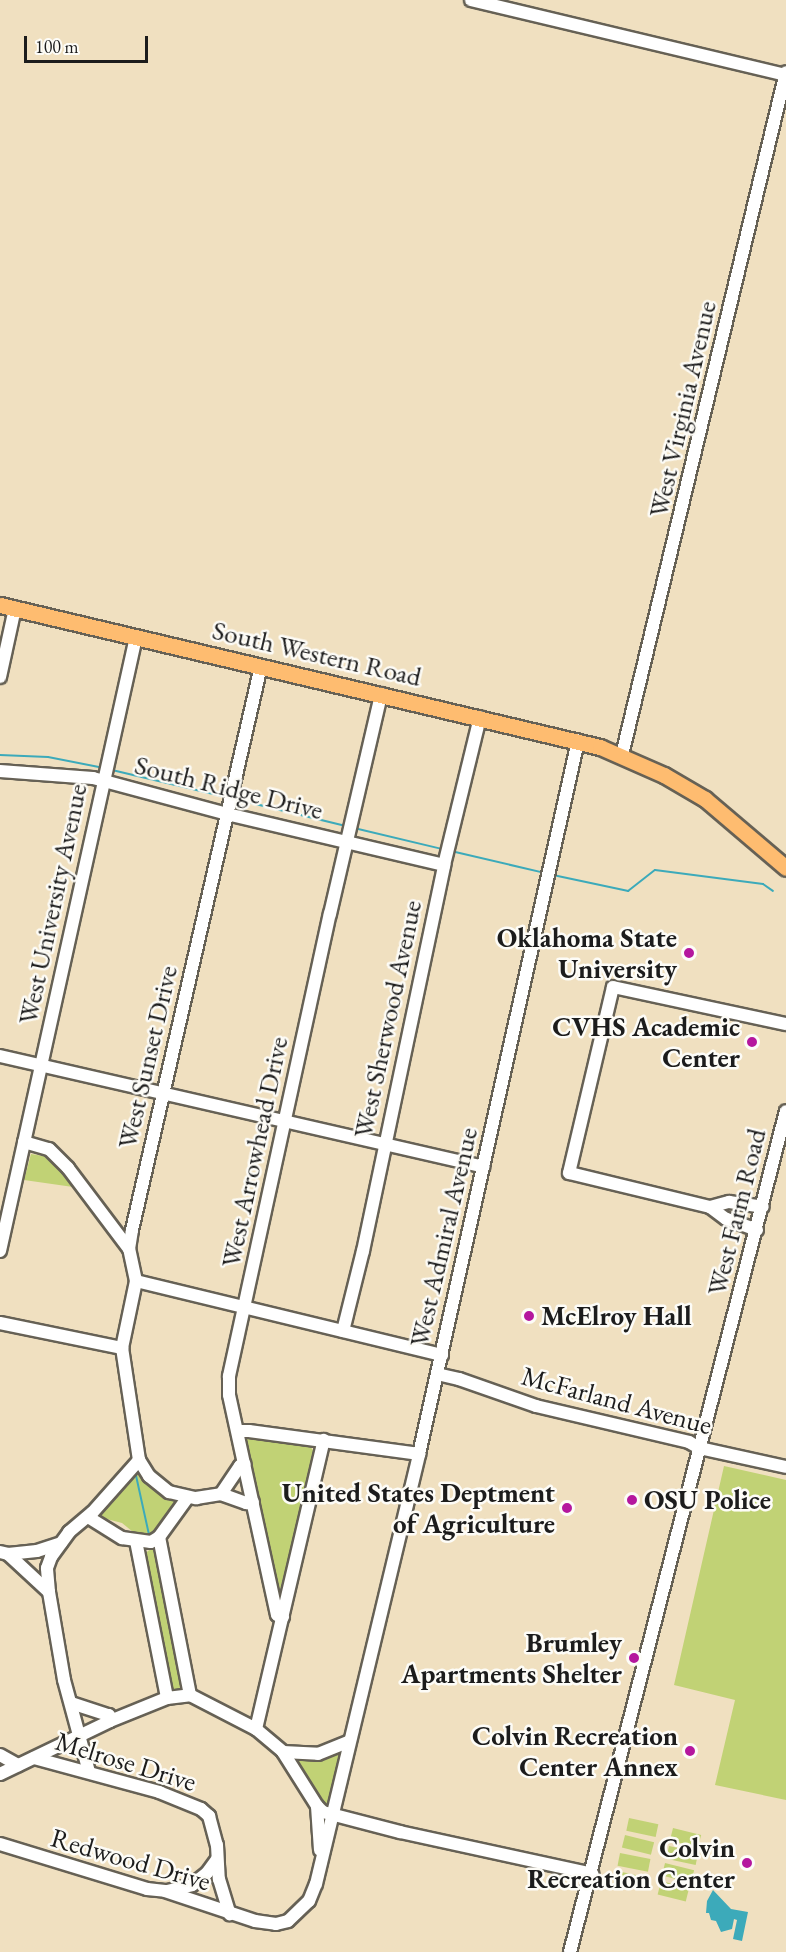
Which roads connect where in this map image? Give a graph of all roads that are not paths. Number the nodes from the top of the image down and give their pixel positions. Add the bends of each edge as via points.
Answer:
1 (471, 0) edge
2 (786, 74) edge
3 (8, 607) edge
4 (136, 637) junction
5 (261, 666) junction
6 (0, 677) edge
7 (381, 694) junction
8 (480, 717) junction
9 (578, 741) junction
10 (622, 755) junction
11 (0, 771) edge
12 (106, 772) junction
13 (230, 803) junction
14 (349, 831) junction
15 (446, 855) junction
16 (786, 868) edge
17 (786, 1024) edge
18 (0, 1056) edge
19 (41, 1065) junction
20 (165, 1092) junction
21 (786, 1111) edge
22 (286, 1120) junction
23 (24, 1142) junction
24 (385, 1144) junction
25 (483, 1167) junction
26 (710, 1207) junction
27 (763, 1207) junction
28 (757, 1230) junction
29 (129, 1249) junction
30 (0, 1251) edge
31 (136, 1281) junction
32 (244, 1308) junction
33 (0, 1323) edge
34 (343, 1331) junction
35 (122, 1348) junction
36 (442, 1355) junction
37 (437, 1374) junction
38 (238, 1431) junction
39 (324, 1440) junction
40 (699, 1448) junction
41 (419, 1455) junction
42 (139, 1460) junction
43 (245, 1464) junction
44 (786, 1467) edge
45 (221, 1494) junction
46 (188, 1497) junction
47 (253, 1502) junction
48 (88, 1517) junction
49 (159, 1537) junction
50 (136, 1541) junction
51 (61, 1543) junction
52 (4, 1553) edge
53 (49, 1592) junction
54 (283, 1617) junction
55 (190, 1695) junction
56 (168, 1698) junction
57 (70, 1703) junction
58 (110, 1721) junction
59 (256, 1729) junction
60 (80, 1736) junction
61 (348, 1742) junction
62 (283, 1752) junction
63 (0, 1755) edge
64 (34, 1758) junction
65 (18, 1765) junction
66 (89, 1772) junction
67 (0, 1774) edge
68 (316, 1806) junction
69 (332, 1815) junction
70 (0, 1844) edge
71 (217, 1859) junction
72 (321, 1860) junction
73 (592, 1874) junction
74 (165, 1891) junction
75 (230, 1914) junction
76 (570, 1952) edge

1 - 2 street
2 - 10 street, West Virginia Avenue
3 - 4 main road, South Western Road
3 - 6 street
4 - 5 main road, South Western Road
4 - 12 street, West University Avenue
5 - 7 main road, South Western Road
5 - 13 street, West Sunset Drive
7 - 8 main road, South Western Road
7 - 14 street, West Arrowhead Drive
8 - 9 main road, South Western Road
8 - 15 street, West Sherwood Avenue
9 - 10 main road, South Western Road
9 - 25 street, West Admiral Avenue
10 - 16 main road, South Western Road via 705,799
11 - 12 street, South Ridge Drive
12 - 13 street, South Ridge Drive
12 - 19 street, West University Avenue
13 - 14 street, South Ridge Drive
13 - 20 street, West Sunset Drive
14 - 15 street, South Ridge Drive
14 - 22 street, West Arrowhead Drive
15 - 24 street, West Sherwood Avenue
17 - 26 street via 613,987 569,1173
18 - 19 street
19 - 20 street
19 - 23 street, West University Avenue
20 - 22 street
20 - 29 street, West Sunset Drive
21 - 27 street, West Farm Road
22 - 24 street
22 - 32 street, West Arrowhead Drive
23 - 29 street via 49,1149 62,1162
23 - 30 street, West University Avenue
24 - 25 street
24 - 34 street, West Sherwood Avenue
25 - 36 street, West Admiral Avenue
26 - 27 street via 729,1202
26 - 28 street via 726,1219
27 - 28 street, West Farm Road
28 - 40 street, West Farm Road
29 - 31 street, West Sunset Drive
31 - 32 street
31 - 35 street, West Sunset Drive
32 - 34 street
32 - 38 street, West Arrowhead Drive via 229,1376 229,1395
33 - 35 street
34 - 36 street
35 - 42 street, West Sunset Drive
36 - 37 street, West Admiral Avenue
37 - 40 street, McFarland Avenue via 536,1406 689,1442
37 - 41 street, West Admiral Avenue
38 - 39 street
38 - 43 street, West Arrowhead Drive
39 - 41 street
39 - 54 street
40 - 44 street, McFarland Avenue
40 - 73 street, West Farm Road
41 - 61 street, West Admiral Avenue
42 - 46 street via 149,1476 170,1492
42 - 48 street
43 - 45 street
43 - 47 street, West Arrowhead Drive
45 - 46 street
45 - 47 street
46 - 49 street
47 - 54 street, West Arrowhead Drive via 278,1615
48 - 50 street via 122,1538
48 - 51 street
49 - 50 street via 151,1542
49 - 55 street
50 - 56 street
51 - 52 street via 37,1551
51 - 53 street via 47,1568
52 - 53 street
53 - 57 street
54 - 59 street
55 - 56 street
55 - 59 street
56 - 58 street
57 - 58 street via 109,1715
57 - 60 street
58 - 60 street
59 - 62 street
60 - 64 street
60 - 66 street
61 - 62 street via 318,1754
61 - 69 street, West Admiral Avenue
62 - 68 street
63 - 65 street, Melrose Drive
64 - 65 street
64 - 66 street, Melrose Drive
65 - 67 street
66 - 71 street, Melrose Drive via 201,1809 209,1816 218,1845
68 - 69 street
68 - 72 street
69 - 72 street, West Admiral Avenue
69 - 73 street
70 - 74 street, Redwood Drive via 147,1889
71 - 74 street via 192,1885
71 - 75 street, Melrose Drive
72 - 75 street, Redwood Drive via 309,1901 288,1921 276,1924
73 - 76 street, West Farm Road
74 - 75 street, Redwood Drive

